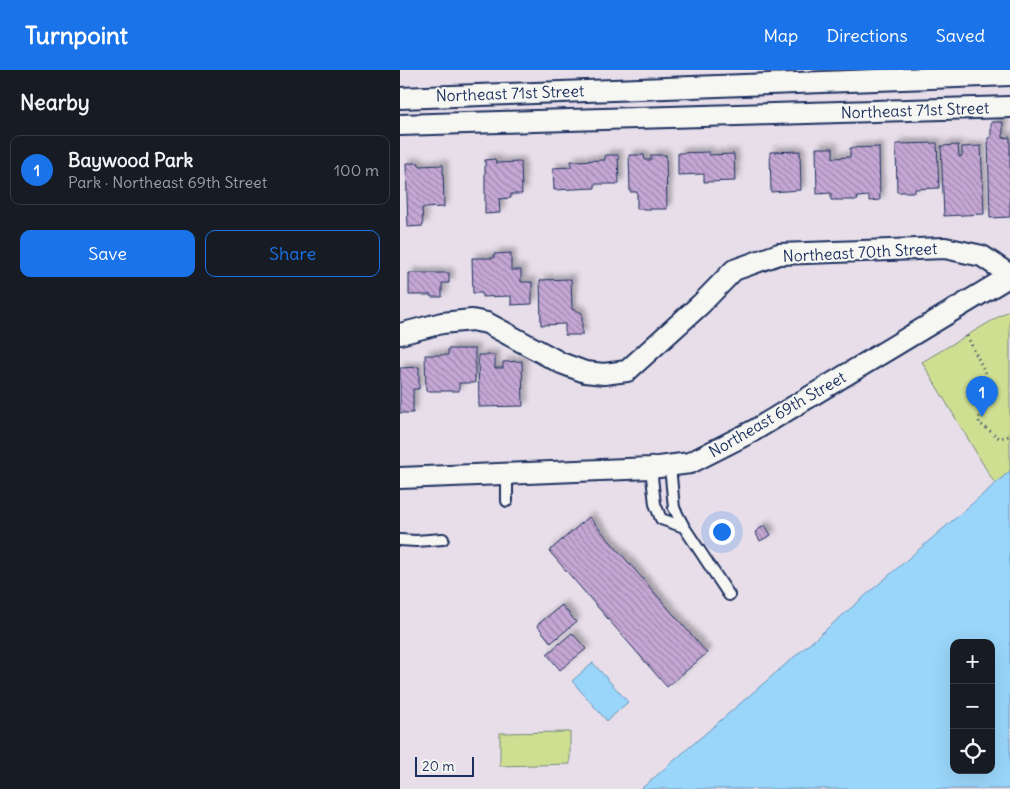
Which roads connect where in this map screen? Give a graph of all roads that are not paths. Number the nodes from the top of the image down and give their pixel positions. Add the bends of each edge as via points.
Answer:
1 (1010, 75) edge
2 (400, 98) edge
3 (1010, 107) edge
4 (400, 125) edge
5 (1010, 276) edge
6 (400, 334) edge
7 (661, 467) junction
8 (507, 474) junction
9 (400, 478) edge
10 (508, 501) dead end
11 (684, 527) junction
12 (443, 539) dead end
13 (400, 540) edge
14 (730, 595) dead end

1 - 2 street, Northeast 71st Street
3 - 4 street, Northeast 71st Street
5 - 6 street, Northeast 70th Street via 982,256 945,248 779,254 734,270 627,371 604,374 585,372 561,363 488,323 472,320 442,323
5 - 7 street, Northeast 69th Street via 753,431 690,463
7 - 8 street, Northeast 69th Street
7 - 11 lane via 674,508
7 - 11 lane via 655,504 662,519
8 - 9 street, Northeast 69th Street
8 - 10 lane
11 - 14 lane
12 - 13 lane

